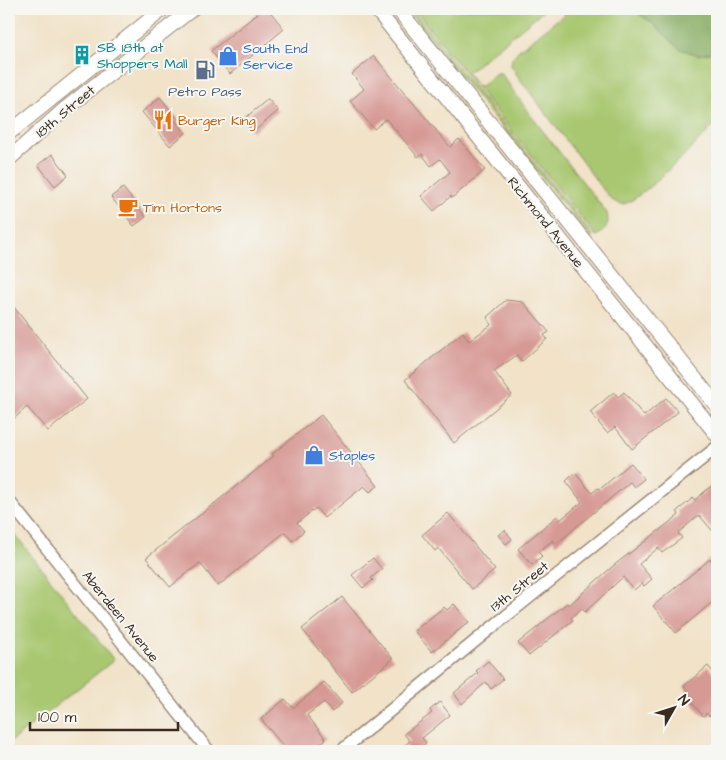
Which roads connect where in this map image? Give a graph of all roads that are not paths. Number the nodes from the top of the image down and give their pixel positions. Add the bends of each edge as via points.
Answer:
1 (163, 9) edge
2 (192, 9) edge
3 (376, 9) edge
4 (398, 9) edge
5 (403, 9) edge
6 (415, 29) junction
7 (9, 133) edge
8 (9, 159) edge
9 (593, 250) junction
10 (578, 262) junction
11 (696, 379) junction
12 (717, 394) edge
13 (717, 406) edge
14 (717, 435) edge
15 (717, 447) edge
16 (9, 501) edge
17 (209, 751) edge
18 (341, 751) edge

1 - 7 main road, 18th Street
2 - 8 main road, 18th Street via 65,109
3 - 10 main road, Richmond Avenue
4 - 6 main road, Richmond Avenue
5 - 6 main road
6 - 9 main road, Richmond Avenue
9 - 10 street
9 - 11 main road, Richmond Avenue
10 - 14 main road, Richmond Avenue
11 - 12 street
11 - 13 main road, Richmond Avenue
15 - 18 street, 13th Street
16 - 17 street, Aberdeen Avenue

